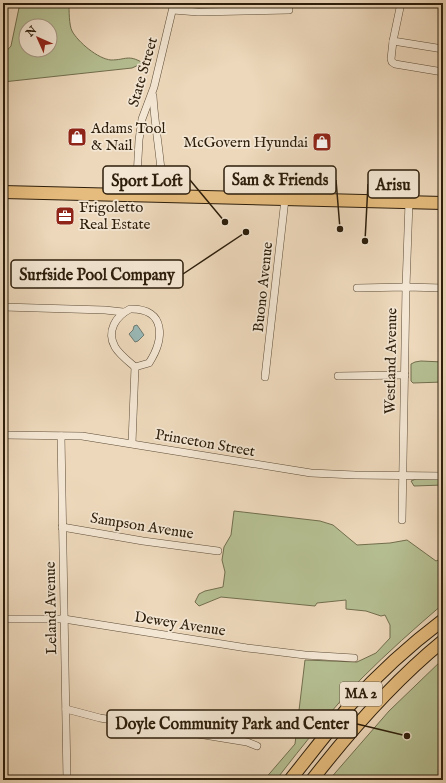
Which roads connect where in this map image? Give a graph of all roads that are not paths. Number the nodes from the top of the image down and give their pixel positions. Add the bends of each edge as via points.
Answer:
1 (401, 3) edge
2 (173, 7) edge
3 (289, 10) dead end
4 (393, 41) junction
5 (443, 49) edge
6 (443, 72) edge
7 (152, 92) junction
8 (3, 192) edge
9 (136, 196) junction
10 (163, 197) junction
11 (286, 199) junction
12 (409, 202) junction
13 (443, 203) edge
14 (406, 287) junction
15 (357, 288) dead end
16 (443, 288) edge
17 (3, 307) edge
18 (123, 312) junction
19 (135, 366) junction
20 (338, 376) dead end
21 (404, 376) junction
22 (265, 377) dead end
23 (3, 435) edge
24 (62, 436) junction
25 (132, 443) junction
26 (402, 475) junction
27 (443, 476) edge
28 (402, 520) dead end
29 (62, 527) junction
30 (218, 551) dead end
31 (3, 619) edge
32 (64, 619) junction
33 (443, 620) edge
34 (443, 641) edge
35 (354, 658) dead end
36 (66, 709) junction
37 (257, 746) dead end
38 (67, 780) edge
39 (290, 780) edge
40 (312, 780) edge

1 - 4 street
2 - 3 street via 198,12
2 - 7 street, State Street via 161,64
4 - 5 street
4 - 6 street via 391,58 395,64
7 - 9 street, State Street via 141,126
7 - 10 street
8 - 9 highway
9 - 10 highway
10 - 11 highway
11 - 12 highway
11 - 22 street, Buono Avenue
12 - 13 highway
12 - 14 street, Westland Avenue
14 - 15 street
14 - 16 street
14 - 21 street, Westland Avenue
17 - 18 street
18 - 19 street via 113,325 112,340 120,353
18 - 19 street via 130,309 146,311 153,315 160,329 159,344 149,363
19 - 25 street
20 - 21 street
21 - 26 street, Westland Avenue
23 - 24 street, Princeton Street
24 - 25 street, Princeton Street
24 - 29 street, Leland Avenue
25 - 26 street, Princeton Street via 294,471
26 - 27 street, Princeton Street
26 - 28 street, Westland Avenue
29 - 30 street, Sampson Avenue
29 - 32 street, Leland Avenue
31 - 32 street, Dewey Avenue
32 - 35 street, Dewey Avenue via 247,648
32 - 36 street, Leland Avenue
33 - 39 highway, MA 2 via 367,688
34 - 40 highway, MA 2 via 376,704
36 - 37 street via 96,717 247,742
36 - 38 street, Leland Avenue

